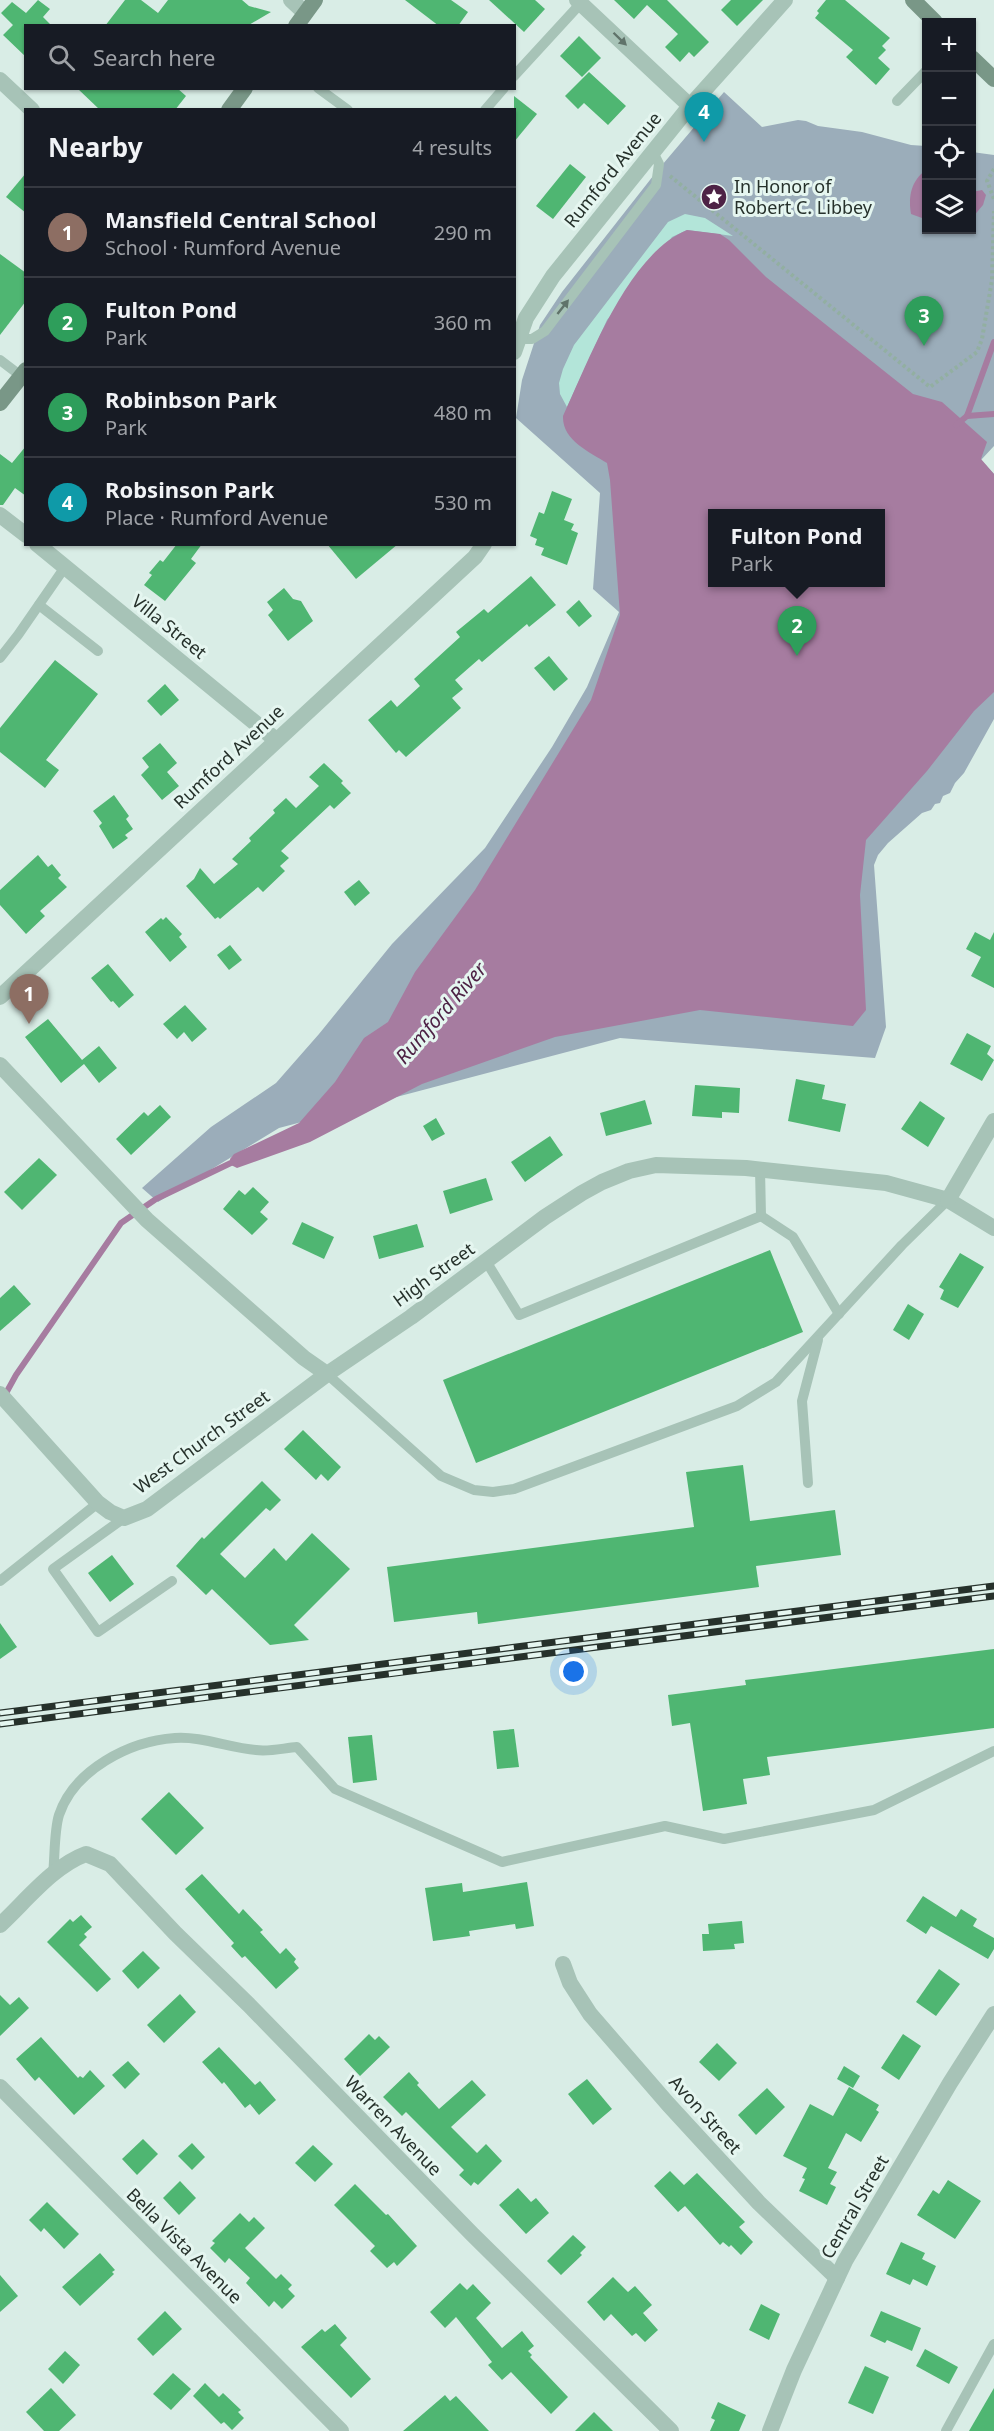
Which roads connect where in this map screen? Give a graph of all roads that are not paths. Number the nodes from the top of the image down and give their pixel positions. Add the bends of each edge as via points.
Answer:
1 (291, 0) edge
2 (785, 0) edge
3 (913, 0) edge
4 (578, 1) edge
5 (305, 13) edge
6 (931, 18) edge
7 (976, 62) edge
8 (926, 72) edge
9 (516, 74) edge
10 (994, 79) edge
11 (0, 80) edge
12 (244, 90) edge
13 (321, 90) edge
14 (502, 90) edge
15 (897, 101) dead end
16 (690, 106) junction
17 (30, 108) edge
18 (230, 108) edge
19 (345, 108) edge
20 (486, 108) edge
21 (653, 152) junction
22 (517, 345) edge
23 (0, 360) edge
24 (23, 373) edge
25 (0, 403) edge
26 (0, 515) edge
27 (24, 533) edge
28 (39, 546) edge
29 (482, 546) edge
30 (65, 567) junction
31 (39, 605) junction
32 (98, 651) dead end
33 (0, 658) edge
34 (276, 740) junction
35 (0, 997) edge
36 (0, 1065) edge
37 (994, 1121) edge
38 (760, 1169) junction
39 (948, 1200) junction
40 (761, 1216) junction
41 (994, 1228) edge
42 (486, 1261) junction
43 (839, 1314) junction
44 (818, 1337) junction
45 (327, 1374) junction
46 (6, 1400) edge
47 (808, 1483) dead end
48 (98, 1503) junction
49 (124, 1518) junction
50 (0, 1581) edge
51 (172, 1581) dead end
52 (994, 1751) edge
53 (53, 1875) junction
54 (0, 1925) edge
55 (563, 1964) dead end
56 (994, 2014) edge
57 (0, 2087) edge
58 (837, 2277) junction
59 (994, 2344) edge
60 (341, 2431) edge
61 (671, 2431) edge
62 (770, 2431) edge
63 (946, 2431) edge

1 - 5 street
2 - 16 street, Rumford Avenue
3 - 6 main road
4 - 9 lane
4 -> 16 street
7 - 10 main road
8 - 15 lane
11 - 17 street
12 - 18 main road
13 - 19 lane
14 - 20 lane
16 - 21 street, Rumford Avenue
21 - 22 street, Rumford Avenue via 553,276 526,318
22 -> 21 lane via 545,331 656,185 659,164
23 - 24 lane
24 - 25 main road
26 - 27 street
28 - 30 street, Villa Street
29 - 34 street, Rumford Avenue
30 - 31 lane
30 - 34 street, Villa Street
31 - 32 lane
31 - 33 lane
34 - 35 street, Rumford Avenue
36 - 45 street via 147,1220
37 - 39 street
38 - 39 street, High Street via 886,1183
38 - 40 lane
38 - 42 street, High Street via 656,1165 629,1172 582,1193
39 - 41 street, High Street
39 - 43 lane
40 - 42 lane via 519,1315
40 - 43 lane via 794,1237
42 - 45 street, High Street
43 - 44 lane
44 - 45 lane via 776,1382 737,1406 514,1489 493,1492 474,1490 441,1476
44 - 47 lane via 802,1401
45 - 49 street, West Church Street via 147,1509
46 - 48 street
48 - 49 street
48 - 50 lane
49 - 51 lane via 53,1569 98,1632
52 - 53 lane via 874,1810 724,1839 665,1826 502,1862 335,1790 297,1747 258,1751 176,1738 147,1742 88,1772 72,1790 59,1816
53 - 54 street
53 - 61 street, Warren Avenue via 84,1854 110,1864
55 - 58 street, Avon Street via 590,2014 668,2104 759,2203
56 - 58 street, Central Street
57 - 60 street, Bella Vista Avenue
58 - 62 street, Central Street
59 - 63 lane

